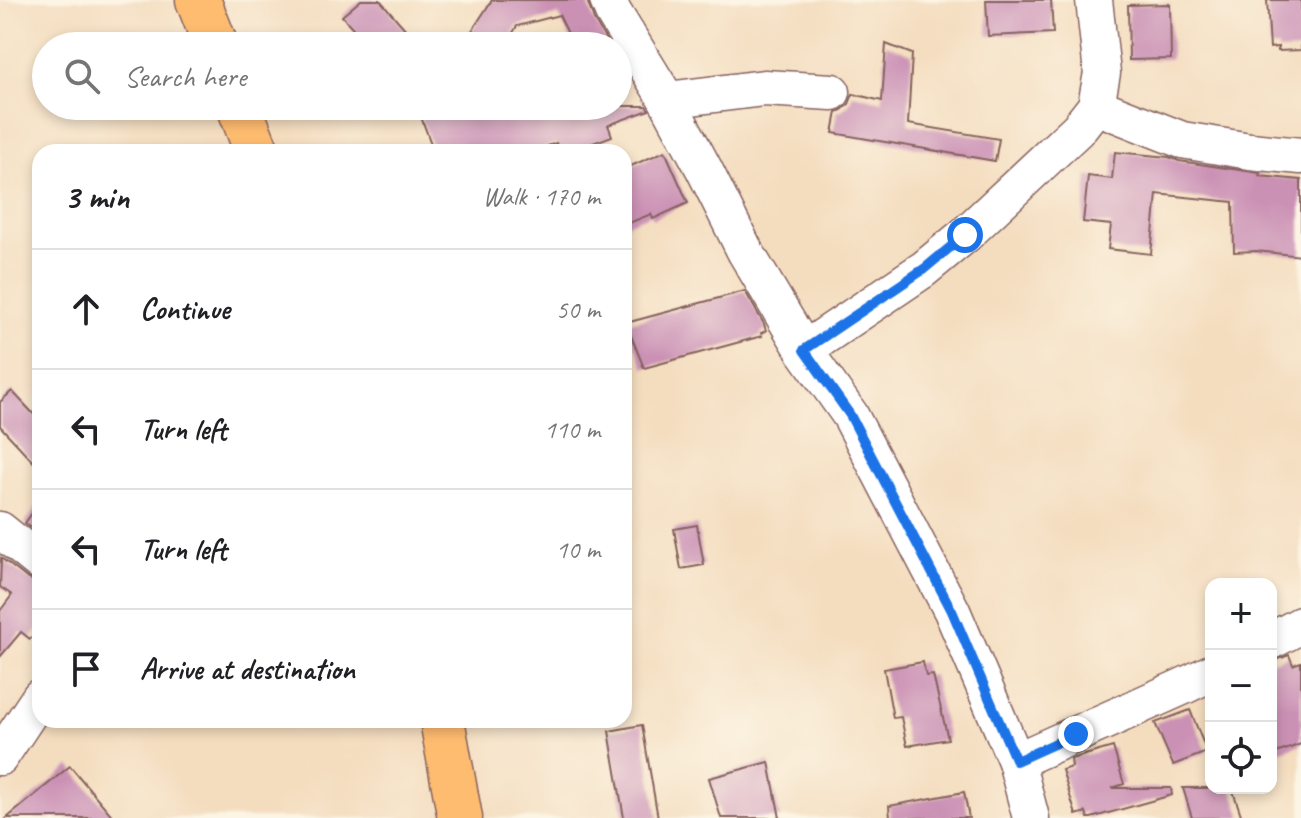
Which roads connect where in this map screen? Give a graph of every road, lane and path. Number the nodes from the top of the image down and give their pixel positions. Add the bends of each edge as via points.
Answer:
1 (198, 0) edge
2 (608, 0) edge
3 (1094, 0) edge
4 (211, 32) edge
5 (625, 32) edge
6 (632, 43) edge
7 (832, 92) dead end
8 (667, 100) junction
9 (1096, 106) junction
10 (244, 120) edge
11 (254, 144) edge
12 (1301, 156) edge
13 (804, 350) junction
14 (0, 530) edge
15 (32, 556) edge
16 (1301, 625) edge
17 (1277, 638) edge
18 (1205, 676) edge
19 (32, 709) edge
20 (443, 728) edge
21 (0, 757) edge
22 (1016, 761) junction
23 (460, 818) edge
24 (1031, 818) edge

1 - 4 highway
2 - 5 street
3 - 9 street via 1102,73
6 - 8 street
7 - 8 street via 764,88
8 - 13 street via 745,251
9 - 12 street via 1182,140
9 - 13 street via 965,235
10 - 11 highway
13 - 22 street via 850,415 952,611
14 - 15 street
16 - 17 street
18 - 22 street
19 - 21 street
20 - 23 highway
22 - 24 street

